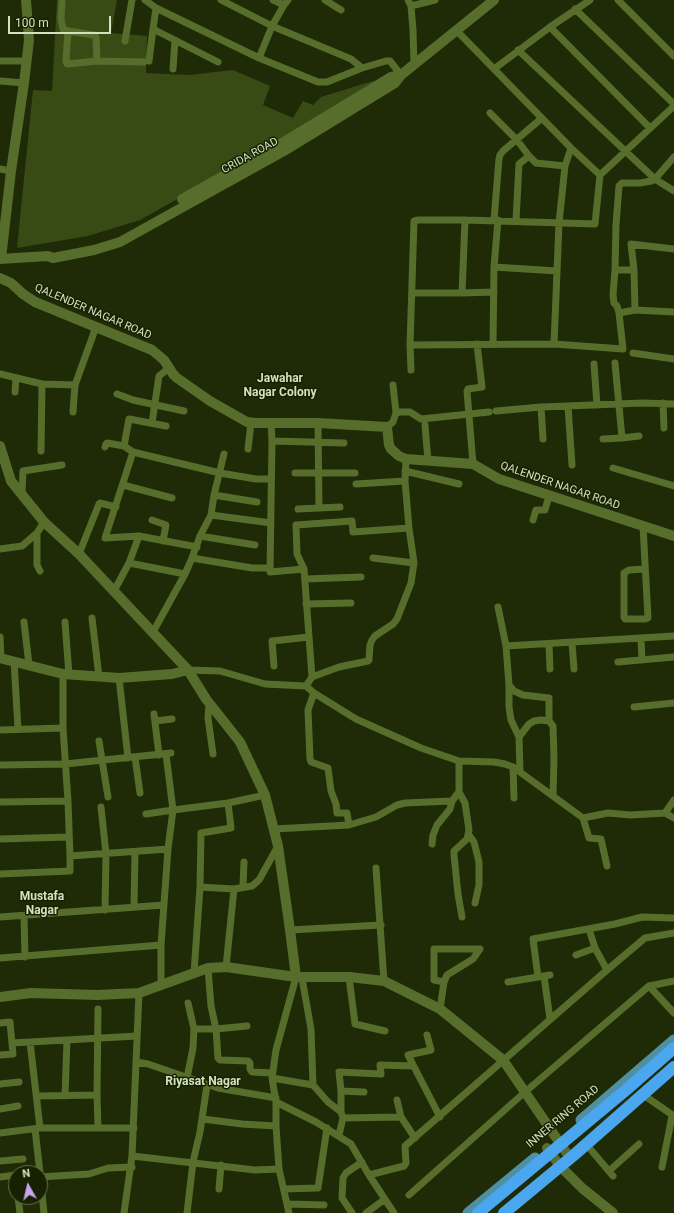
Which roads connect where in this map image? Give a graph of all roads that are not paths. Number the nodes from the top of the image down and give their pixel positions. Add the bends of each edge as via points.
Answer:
1 (26, 0) edge
2 (62, 0) edge
3 (132, 0) edge
4 (145, 0) edge
5 (221, 0) edge
6 (273, 0) edge
7 (325, 0) edge
8 (435, 0) edge
9 (494, 0) edge
10 (590, 0) edge
11 (618, 0) edge
12 (286, 3) edge
13 (410, 3) edge
14 (156, 8) junction
15 (574, 9) junction
16 (341, 10) dead end
17 (272, 26) junction
18 (550, 27) junction
19 (153, 29) junction
20 (456, 30) junction
21 (68, 31) junction
22 (175, 40) junction
23 (125, 41) dead end
24 (518, 50) junction
25 (674, 56) edge
26 (259, 58) junction
27 (0, 61) edge
28 (26, 61) junction
29 (97, 61) junction
30 (218, 62) dead end
31 (414, 65) junction
32 (362, 68) junction
33 (173, 69) dead end
34 (494, 70) junction
35 (401, 75) junction
36 (0, 81) edge
37 (24, 83) junction
38 (674, 105) edge
39 (490, 114) dead end
40 (542, 118) junction
41 (650, 128) junction
42 (517, 140) junction
43 (571, 148) junction
44 (625, 152) junction
45 (529, 156) junction
46 (674, 157) edge
47 (565, 166) junction
48 (0, 169) edge
49 (11, 171) junction
50 (600, 175) junction
51 (655, 179) junction
52 (674, 191) edge
53 (466, 220) junction
54 (496, 220) junction
55 (516, 221) junction
56 (559, 223) junction
57 (674, 248) edge
58 (1, 259) edge
59 (494, 267) junction
60 (615, 270) junction
61 (634, 270) junction
62 (557, 271) junction
63 (0, 278) edge
64 (494, 292) junction
65 (412, 293) junction
66 (462, 293) junction
67 (636, 310) junction
68 (619, 312) junction
69 (674, 312) edge
70 (96, 327) junction
71 (477, 344) junction
72 (493, 344) junction
73 (554, 344) junction
74 (410, 345) junction
75 (633, 353) dead end
76 (674, 359) edge
77 (615, 363) dead end
78 (594, 364) dead end
79 (169, 368) junction
80 (411, 370) dead end
81 (0, 374) edge
82 (16, 378) junction
83 (42, 384) junction
84 (76, 385) junction
85 (394, 385) dead end
86 (15, 392) dead end
87 (116, 394) dead end
88 (663, 403) junction
89 (156, 404) junction
90 (620, 404) junction
91 (674, 404) edge
92 (597, 405) junction
93 (568, 406) junction
94 (542, 407) junction
95 (184, 411) dead end
96 (73, 412) dead end
97 (396, 413) junction
98 (469, 414) junction
99 (318, 422) junction
100 (152, 423) junction
101 (251, 423) junction
102 (271, 423) junction
103 (425, 425) dead end
104 (166, 426) dead end
105 (387, 427) junction
106 (664, 428) dead end
107 (639, 436) dead end
108 (622, 438) junction
109 (543, 439) dead end
110 (603, 439) dead end
111 (272, 441) junction
112 (318, 442) junction
113 (344, 443) dead end
114 (0, 446) edge
115 (124, 446) junction
116 (105, 447) dead end
117 (248, 448) dead end
118 (41, 451) dead end
119 (133, 452) junction
120 (224, 454) dead end
121 (406, 458) junction
122 (428, 461) junction
123 (3, 464) edge
124 (62, 464) dead end
125 (473, 464) junction
126 (572, 464) dead end
127 (613, 468) dead end
128 (405, 471) junction
129 (220, 473) junction
130 (294, 473) dead end
131 (319, 473) junction
132 (355, 473) dead end
133 (271, 478) junction
134 (405, 481) junction
135 (356, 484) dead end
136 (459, 484) dead end
137 (123, 485) junction
138 (674, 486) edge
139 (22, 494) junction
140 (214, 495) junction
141 (549, 496) junction
142 (172, 498) dead end
143 (257, 502) dead end
144 (116, 507) junction
145 (340, 507) dead end
146 (319, 508) junction
147 (298, 509) dead end
148 (211, 516) junction
149 (152, 520) dead end
150 (533, 520) dead end
151 (44, 522) junction
152 (270, 523) junction
153 (643, 526) junction
154 (409, 528) junction
155 (37, 533) junction
156 (139, 536) junction
157 (200, 536) junction
158 (674, 536) edge
159 (163, 541) junction
160 (255, 545) dead end
161 (196, 547) junction
162 (0, 549) edge
163 (79, 554) junction
164 (192, 558) junction
165 (372, 558) dead end
166 (130, 563) junction
167 (414, 563) junction
168 (270, 568) junction
169 (304, 569) junction
170 (645, 569) junction
171 (40, 571) dead end
172 (185, 574) junction
173 (361, 577) dead end
174 (305, 578) junction
175 (114, 591) junction
176 (351, 603) dead end
177 (306, 604) junction
178 (498, 607) dead end
179 (92, 618) dead end
180 (24, 622) dead end
181 (64, 622) dead end
182 (153, 632) junction
183 (674, 636) edge
184 (0, 637) edge
185 (309, 637) junction
186 (641, 639) junction
187 (572, 643) junction
188 (549, 644) junction
189 (506, 646) junction
190 (674, 657) edge
191 (1, 658) edge
192 (642, 660) junction
193 (14, 661) junction
194 (618, 662) dead end
195 (29, 665) junction
196 (274, 666) dead end
197 (550, 669) dead end
198 (574, 669) dead end
199 (188, 670) junction
200 (66, 674) junction
201 (99, 677) junction
202 (312, 677) junction
203 (119, 678) junction
204 (509, 685) junction
205 (306, 686) junction
206 (314, 693) junction
207 (674, 703) edge
208 (209, 704) junction
209 (634, 707) dead end
210 (172, 718) dead end
211 (549, 721) junction
212 (63, 728) junction
213 (18, 729) junction
214 (0, 730) edge
215 (519, 737) junction
216 (99, 741) dead end
217 (165, 754) junction
218 (213, 754) dead end
219 (131, 757) junction
220 (102, 760) junction
221 (459, 761) junction
222 (65, 764) junction
223 (0, 766) edge
224 (512, 767) junction
225 (520, 771) junction
226 (459, 792) junction
227 (140, 793) dead end
228 (265, 795) junction
229 (108, 796) dead end
230 (553, 796) junction
231 (514, 798) dead end
232 (674, 800) edge
233 (68, 801) junction
234 (452, 801) junction
235 (0, 802) edge
236 (228, 803) junction
237 (101, 806) dead end
238 (173, 810) junction
239 (665, 813) junction
240 (146, 814) dead end
241 (583, 818) junction
242 (674, 818) edge
243 (348, 825) junction
244 (274, 829) junction
245 (469, 835) junction
246 (68, 837) junction
247 (0, 839) edge
248 (432, 844) dead end
249 (278, 846) junction
250 (168, 849) junction
251 (135, 852) junction
252 (106, 854) junction
253 (70, 856) junction
254 (244, 862) dead end
255 (607, 866) dead end
256 (376, 868) dead end
257 (0, 874) edge
258 (243, 886) junction
259 (200, 887) junction
260 (234, 889) junction
261 (475, 903) dead end
262 (164, 905) junction
263 (134, 908) junction
264 (106, 910) junction
265 (24, 916) junction
266 (0, 917) edge
267 (462, 917) dead end
268 (674, 918) edge
269 (381, 925) junction
270 (589, 929) junction
271 (290, 930) junction
272 (674, 933) edge
273 (161, 945) junction
274 (595, 948) junction
275 (576, 955) dead end
276 (25, 957) junction
277 (0, 958) edge
278 (226, 967) junction
279 (208, 968) junction
280 (607, 970) junction
281 (194, 973) junction
282 (544, 976) junction
283 (349, 977) junction
284 (299, 978) junction
285 (674, 980) edge
286 (384, 981) junction
287 (444, 982) junction
288 (508, 982) dead end
289 (161, 984) junction
290 (649, 986) junction
291 (139, 993) junction
292 (0, 997) edge
293 (188, 1003) dead end
294 (98, 1009) dead end
295 (440, 1009) junction
296 (674, 1013) edge
297 (550, 1019) junction
298 (0, 1023) edge
299 (247, 1026) dead end
300 (216, 1029) junction
301 (194, 1030) junction
302 (385, 1031) dead end
303 (137, 1036) junction
304 (427, 1036) dead end
305 (98, 1038) junction
306 (67, 1040) junction
307 (674, 1040) edge
308 (30, 1042) junction
309 (12, 1043) junction
310 (674, 1048) edge
311 (0, 1056) edge
312 (502, 1060) junction
313 (136, 1062) junction
314 (413, 1066) junction
315 (674, 1067) edge
316 (272, 1076) junction
317 (187, 1078) junction
318 (19, 1082) dead end
319 (0, 1084) edge
320 (207, 1085) junction
321 (313, 1085) junction
322 (341, 1090) junction
323 (364, 1092) dead end
324 (525, 1092) junction
325 (642, 1094) junction
326 (97, 1095) junction
327 (38, 1096) junction
328 (65, 1096) junction
329 (276, 1100) junction
330 (397, 1100) dead end
331 (18, 1106) dead end
332 (0, 1109) edge
333 (342, 1115) junction
334 (401, 1116) junction
335 (673, 1116) edge
336 (440, 1117) junction
337 (203, 1119) junction
338 (276, 1126) junction
339 (98, 1128) junction
340 (134, 1128) junction
341 (327, 1128) junction
342 (38, 1129) junction
343 (0, 1133) edge
344 (338, 1135) junction
345 (415, 1138) junction
346 (558, 1140) junction
347 (586, 1144) junction
348 (639, 1144) dead end
349 (547, 1148) junction
350 (132, 1156) junction
351 (570, 1158) junction
352 (23, 1159) dead end
353 (0, 1161) edge
354 (192, 1162) junction
355 (362, 1162) junction
356 (40, 1165) edge
357 (221, 1165) junction
358 (560, 1166) junction
359 (132, 1167) junction
360 (662, 1167) dead end
361 (279, 1169) junction
362 (369, 1175) junction
363 (48, 1177) edge
364 (219, 1189) dead end
365 (284, 1189) junction
366 (409, 1195) dead end
367 (385, 1199) junction
368 (288, 1204) junction
369 (324, 1205) dead end
370 (124, 1213) edge
371 (187, 1213) edge
372 (289, 1213) edge
373 (352, 1213) edge
374 (366, 1213) edge
375 (394, 1213) edge
376 (468, 1213) edge
377 (478, 1213) edge
378 (504, 1213) edge
379 (613, 1213) edge

1 - 28 street via 29,40
2 - 21 street via 61,24 63,29
3 - 23 street
4 - 14 street
5 - 17 street
6 - 12 street
7 - 16 street
8 - 13 street
9 - 20 street, CRIDA ROAD
10 - 15 street
11 - 25 street
12 - 17 street
13 - 31 street
14 - 19 street
14 - 26 street
15 - 18 street
15 - 38 street
17 - 26 street
17 - 32 street via 351,59
18 - 24 street
18 - 41 street
19 - 22 street
19 - 29 street via 147,61
20 - 31 street, CRIDA ROAD
20 - 34 street
21 - 29 street via 96,37
21 - 29 street via 66,63
22 - 30 street
22 - 33 street
24 - 34 street
24 - 44 street
26 - 32 street via 323,83
27 - 28 street
28 - 37 street
31 - 35 street, CRIDA ROAD
32 - 35 street via 389,61
34 - 40 street
35 - 58 street, CRIDA ROAD via 391,76 282,143 103,244 52,252 48,256
36 - 37 street
37 - 49 street
38 - 41 street
39 - 42 street
40 - 42 street
40 - 43 street
41 - 44 street
42 - 45 street
42 - 54 street via 503,151 499,159
43 - 47 street
43 - 50 street
44 - 50 street
44 - 51 street
45 - 47 street via 539,164
45 - 55 street via 519,164
46 - 51 street
47 - 56 street
48 - 49 street
49 - 58 street
50 - 56 street via 595,224
51 - 52 street
51 - 60 street via 645,183 622,183 619,186
53 - 54 street
53 - 65 street via 414,221
53 - 66 street
54 - 55 street
54 - 59 street
55 - 56 street
56 - 62 street
57 - 61 street via 631,244
59 - 62 street
59 - 64 street
60 - 61 street
60 - 68 street via 614,303
61 - 67 street
62 - 73 street
63 - 70 street, QALENDER NAGAR ROAD via 11,283 35,302
64 - 66 street
64 - 72 street
65 - 66 street
65 - 74 street
67 - 68 street
67 - 69 street
68 - 73 street via 623,349
70 - 79 street, QALENDER NAGAR ROAD via 152,350
70 - 84 street
71 - 72 street
71 - 74 street
71 - 98 street via 482,387 467,390
72 - 73 street
74 - 80 street
75 - 76 street
77 - 90 street
78 - 92 street
79 - 89 street via 160,376
79 - 101 street, QALENDER NAGAR ROAD via 177,378 210,401
81 - 82 street
82 - 83 street
82 - 86 street
83 - 84 street
83 - 118 street
84 - 96 street
85 - 97 street
87 - 89 street
88 - 90 street
88 - 91 street
88 - 106 street
89 - 95 street
89 - 100 street
90 - 92 street
90 - 108 street
92 - 93 street
93 - 94 street
93 - 126 street
94 - 98 street
94 - 109 street
97 - 98 street via 410,412 421,419
97 - 105 street via 394,422
98 - 125 street
99 - 102 street, QALENDER NAGAR ROAD
99 - 105 street, QALENDER NAGAR ROAD
99 - 112 street
100 - 104 street
100 - 115 street via 129,419
101 - 102 street, QALENDER NAGAR ROAD
101 - 117 street
102 - 111 street
103 - 122 street
105 - 121 street, QALENDER NAGAR ROAD via 391,450
107 - 108 street
108 - 110 street
111 - 112 street
111 - 133 street
112 - 113 street
112 - 131 street
114 - 123 street
115 - 116 street via 107,443
115 - 119 street
119 - 129 street
119 - 137 street
120 - 129 street
121 - 122 street, QALENDER NAGAR ROAD
121 - 128 street
122 - 125 street, QALENDER NAGAR ROAD
123 - 139 street via 11,481
124 - 139 street via 23,471
125 - 141 street, QALENDER NAGAR ROAD via 499,479
127 - 138 street
128 - 134 street
128 - 136 street
129 - 133 street via 256,479
129 - 140 street
130 - 131 street
131 - 132 street
131 - 146 street
133 - 152 street
134 - 135 street
134 - 154 street
137 - 142 street
137 - 144 street
139 - 151 street
140 - 143 street
140 - 148 street
141 - 150 street via 545,510 536,510
141 - 153 street, QALENDER NAGAR ROAD
144 - 156 street via 105,538
144 - 163 street via 99,504
145 - 146 street
146 - 147 street
148 - 152 street
148 - 157 street
149 - 159 street via 166,525
151 - 155 street
151 - 163 street
152 - 168 street
153 - 158 street, QALENDER NAGAR ROAD
153 - 170 street
154 - 167 street
154 - 169 street via 353,532 352,522 296,525 298,554
155 - 162 street via 22,546
155 - 171 street via 37,565
156 - 159 street
156 - 166 street
157 - 160 street
157 - 161 street
159 - 161 street
161 - 164 street
163 - 175 street
164 - 168 street via 252,568
164 - 172 street
165 - 167 street
166 - 172 street
166 - 175 street
167 - 202 street via 397,619 372,640 369,660
168 - 169 street via 270,572
169 - 174 street
170 - 170 street via 629,570 624,573 625,618 648,618
172 - 182 street
173 - 174 street
174 - 177 street
175 - 182 street
176 - 177 street
177 - 185 street
178 - 189 street
179 - 201 street
180 - 195 street
181 - 200 street
182 - 199 street
183 - 186 street
184 - 191 street
185 - 196 street via 272,641
185 - 202 street
186 - 187 street
186 - 192 street
187 - 188 street
187 - 198 street
188 - 189 street
188 - 197 street
189 - 204 street
190 - 192 street
191 - 193 street
192 - 194 street
193 - 195 street
193 - 213 street
195 - 200 street
199 - 203 street via 172,674
199 - 205 street via 220,671 265,684
199 - 208 street
200 - 201 street
200 - 212 street
201 - 203 street
202 - 205 street
203 - 219 street
204 - 211 street via 523,695 549,698
204 - 215 street via 509,714
205 - 206 street
206 - 221 street via 356,718 421,748
206 - 243 street via 308,710 310,759 311,762 328,768 337,813 347,813
207 - 209 street
208 - 218 street via 208,718
208 - 228 street via 240,742
210 - 217 street via 154,718
211 - 215 street via 534,721
211 - 230 street via 554,726
212 - 213 street
212 - 222 street
213 - 214 street
215 - 225 street
216 - 220 street
217 - 219 street
217 - 238 street
219 - 220 street
219 - 227 street
220 - 222 street
220 - 229 street
221 - 224 street via 494,762
221 - 226 street
222 - 223 street
222 - 233 street
224 - 225 street
224 - 231 street
225 - 230 street
226 - 234 street
226 - 245 street via 464,803
228 - 236 street
228 - 244 street
230 - 241 street
232 - 239 street
233 - 235 street
233 - 246 street
234 - 243 street via 405,803 376,817
234 - 248 street via 450,809 437,825
236 - 238 street
236 - 259 street via 231,828 201,832
237 - 252 street
238 - 240 street
238 - 250 street
239 - 241 street via 608,813
239 - 242 street
241 - 255 street via 589,838 601,840
243 - 244 street
244 - 249 street
245 - 261 street via 474,842 479,862 479,885
245 - 267 street via 454,851
246 - 247 street
246 - 253 street
249 - 258 street via 259,880 252,886
249 - 271 street
250 - 251 street
250 - 262 street
251 - 252 street
251 - 263 street
252 - 253 street
252 - 264 street
253 - 257 street via 70,871
254 - 258 street
256 - 269 street
258 - 260 street
259 - 260 street
259 - 281 street
260 - 278 street
262 - 263 street
262 - 273 street
263 - 264 street
264 - 265 street
265 - 266 street
265 - 276 street
268 - 270 street via 642,917
269 - 271 street
269 - 286 street
270 - 274 street
270 - 282 street via 533,939
271 - 284 street
272 - 280 street via 645,938
273 - 276 street
273 - 289 street
274 - 275 street
274 - 280 street
276 - 277 street
278 - 279 street
278 - 284 street
279 - 281 street
279 - 300 street
280 - 297 street
281 - 289 street
282 - 288 street
282 - 297 street
283 - 284 street
283 - 286 street
283 - 302 street via 355,1024
284 - 316 street via 276,1050
284 - 321 street via 311,1029
285 - 290 street
286 - 295 street
287 - 287 street via 434,980 434,949 480,949 473,959 447,975
287 - 295 street
289 - 291 street
290 - 296 street
290 - 324 street
291 - 292 street via 31,993
291 - 303 street
293 - 301 street
294 - 305 street
295 - 312 street
297 - 312 street
298 - 309 street via 10,1022
299 - 300 street
300 - 301 street
300 - 316 street via 220,1060 248,1061 252,1072
301 - 317 street
303 - 305 street
303 - 313 street
304 - 314 street via 431,1050 408,1055
305 - 306 street
305 - 326 street
306 - 308 street
306 - 328 street
307 - 346 main road, INNER RING ROAD
308 - 309 street
308 - 327 street
309 - 311 street via 13,1054
310 - 377 highway
312 - 324 street
312 - 336 street
313 - 317 street
313 - 340 street
314 - 322 street via 380,1066 381,1074 339,1072
314 - 336 street
315 - 325 highway
316 - 321 street
316 - 329 street
317 - 320 street
318 - 319 street
320 - 329 street
320 - 337 street
321 - 333 street
322 - 323 street
322 - 333 street
324 - 346 street
324 - 366 street
325 - 335 street
325 - 347 highway
326 - 328 street
326 - 339 street
327 - 328 street
327 - 342 street
329 - 338 street
329 - 341 street
330 - 334 street
331 - 332 street
333 - 334 street
333 - 344 street
334 - 345 street
335 - 360 street
336 - 345 street
337 - 338 street
337 - 354 street
338 - 361 street
339 - 340 street
339 - 342 street
340 - 350 street
341 - 344 street
341 - 365 street via 318,1188
342 - 343 street
342 - 356 street
344 - 355 street via 351,1144
345 - 362 street via 405,1146 404,1166
346 - 349 main road, INNER RING ROAD
346 - 351 street
347 - 348 street via 611,1173
347 - 351 highway
349 - 358 street
349 - 376 main road, INNER RING ROAD
350 - 354 street
350 - 359 street
351 - 358 highway
352 - 353 street
354 - 357 street
354 - 371 street
355 - 362 street
355 - 373 street via 343,1178 342,1198
357 - 361 street via 255,1170
357 - 364 street
358 - 378 highway
358 - 379 street
359 - 363 street via 108,1168 89,1174
359 - 370 street
361 - 365 street
362 - 367 street
365 - 368 street
367 - 374 street
367 - 375 street
368 - 369 street
368 - 372 street

